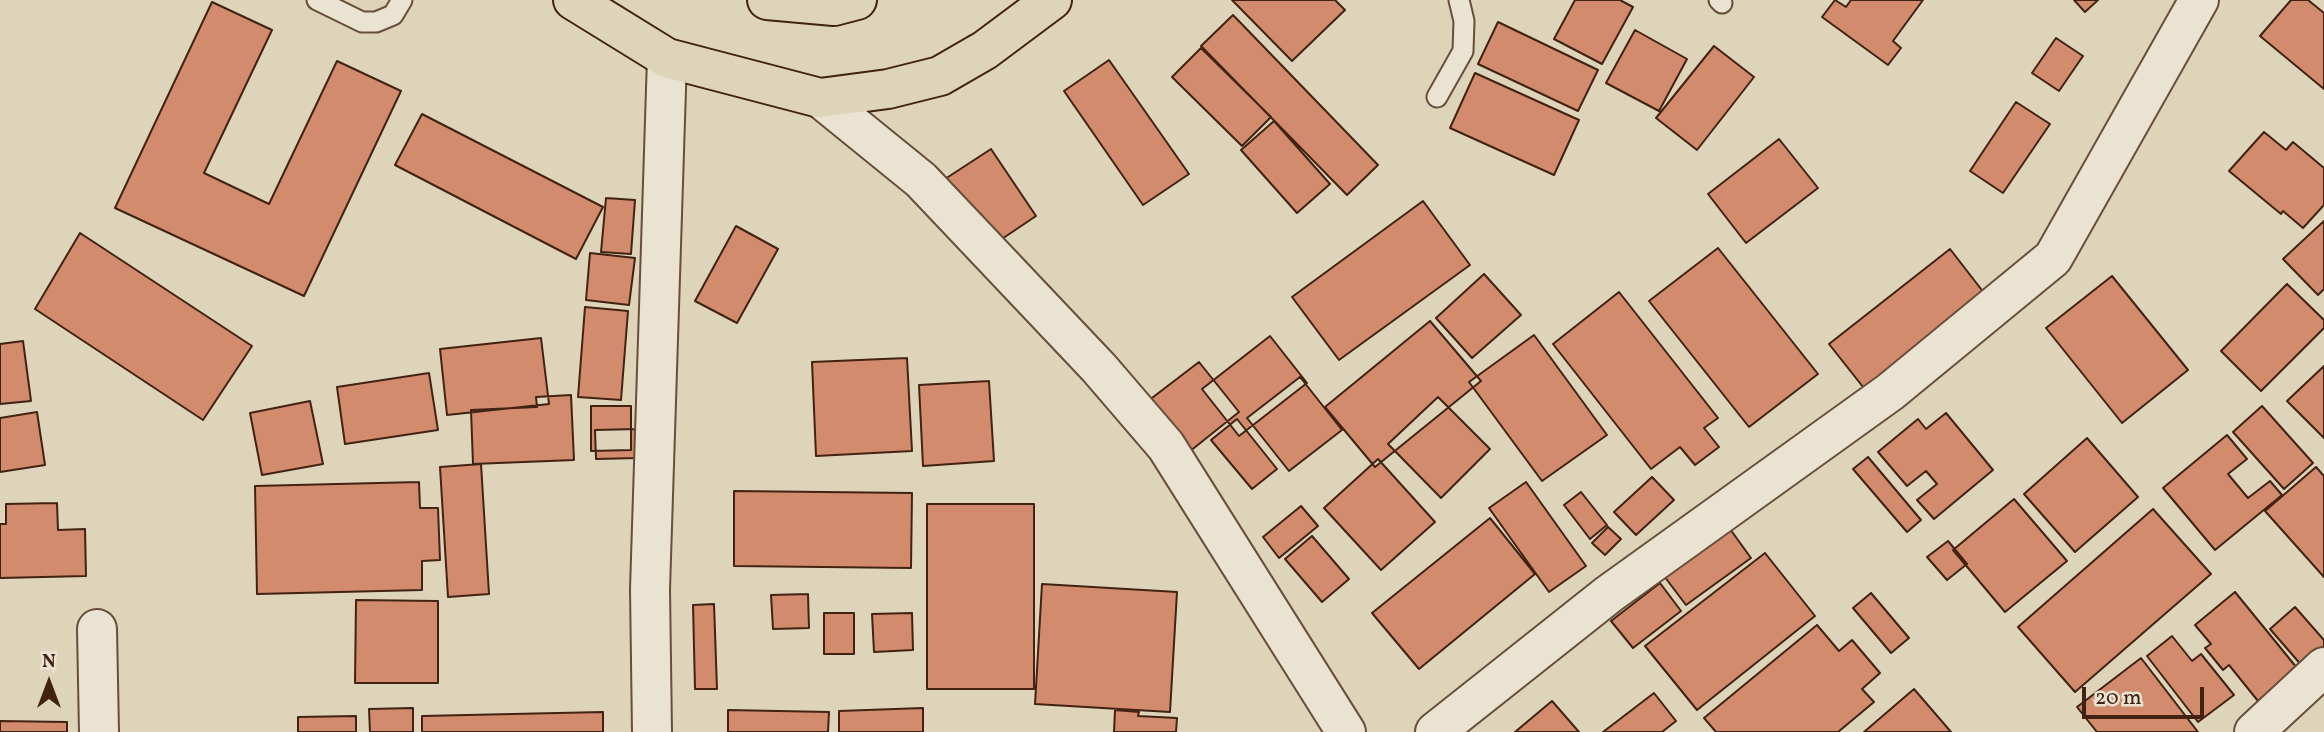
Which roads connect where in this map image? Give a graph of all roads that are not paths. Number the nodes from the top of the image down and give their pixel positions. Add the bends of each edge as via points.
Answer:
1 (317, 0) edge
2 (402, 0) edge
3 (573, 0) edge
4 (767, 0) edge
5 (857, 0) edge
6 (1052, 0) edge
7 (1459, 0) edge
8 (2199, 0) edge
9 (667, 58) junction
10 (1437, 97) dead end
11 (820, 98) junction
12 (96, 629) dead end
13 (2324, 667) edge
14 (99, 732) edge
15 (652, 732) edge
16 (1346, 732) edge
17 (1435, 732) edge
18 (2254, 732) edge

1 - 2 lane via 362,22 393,15
3 - 9 main road
4 - 5 main road via 834,6
6 - 11 main road via 985,50 940,76
7 - 10 lane via 1463,51
8 - 17 street via 2053,258 1890,392 1609,594
9 - 11 main road
9 - 15 street via 650,589
11 - 16 street via 921,180 1099,368 1166,446
12 - 14 street
13 - 18 street

